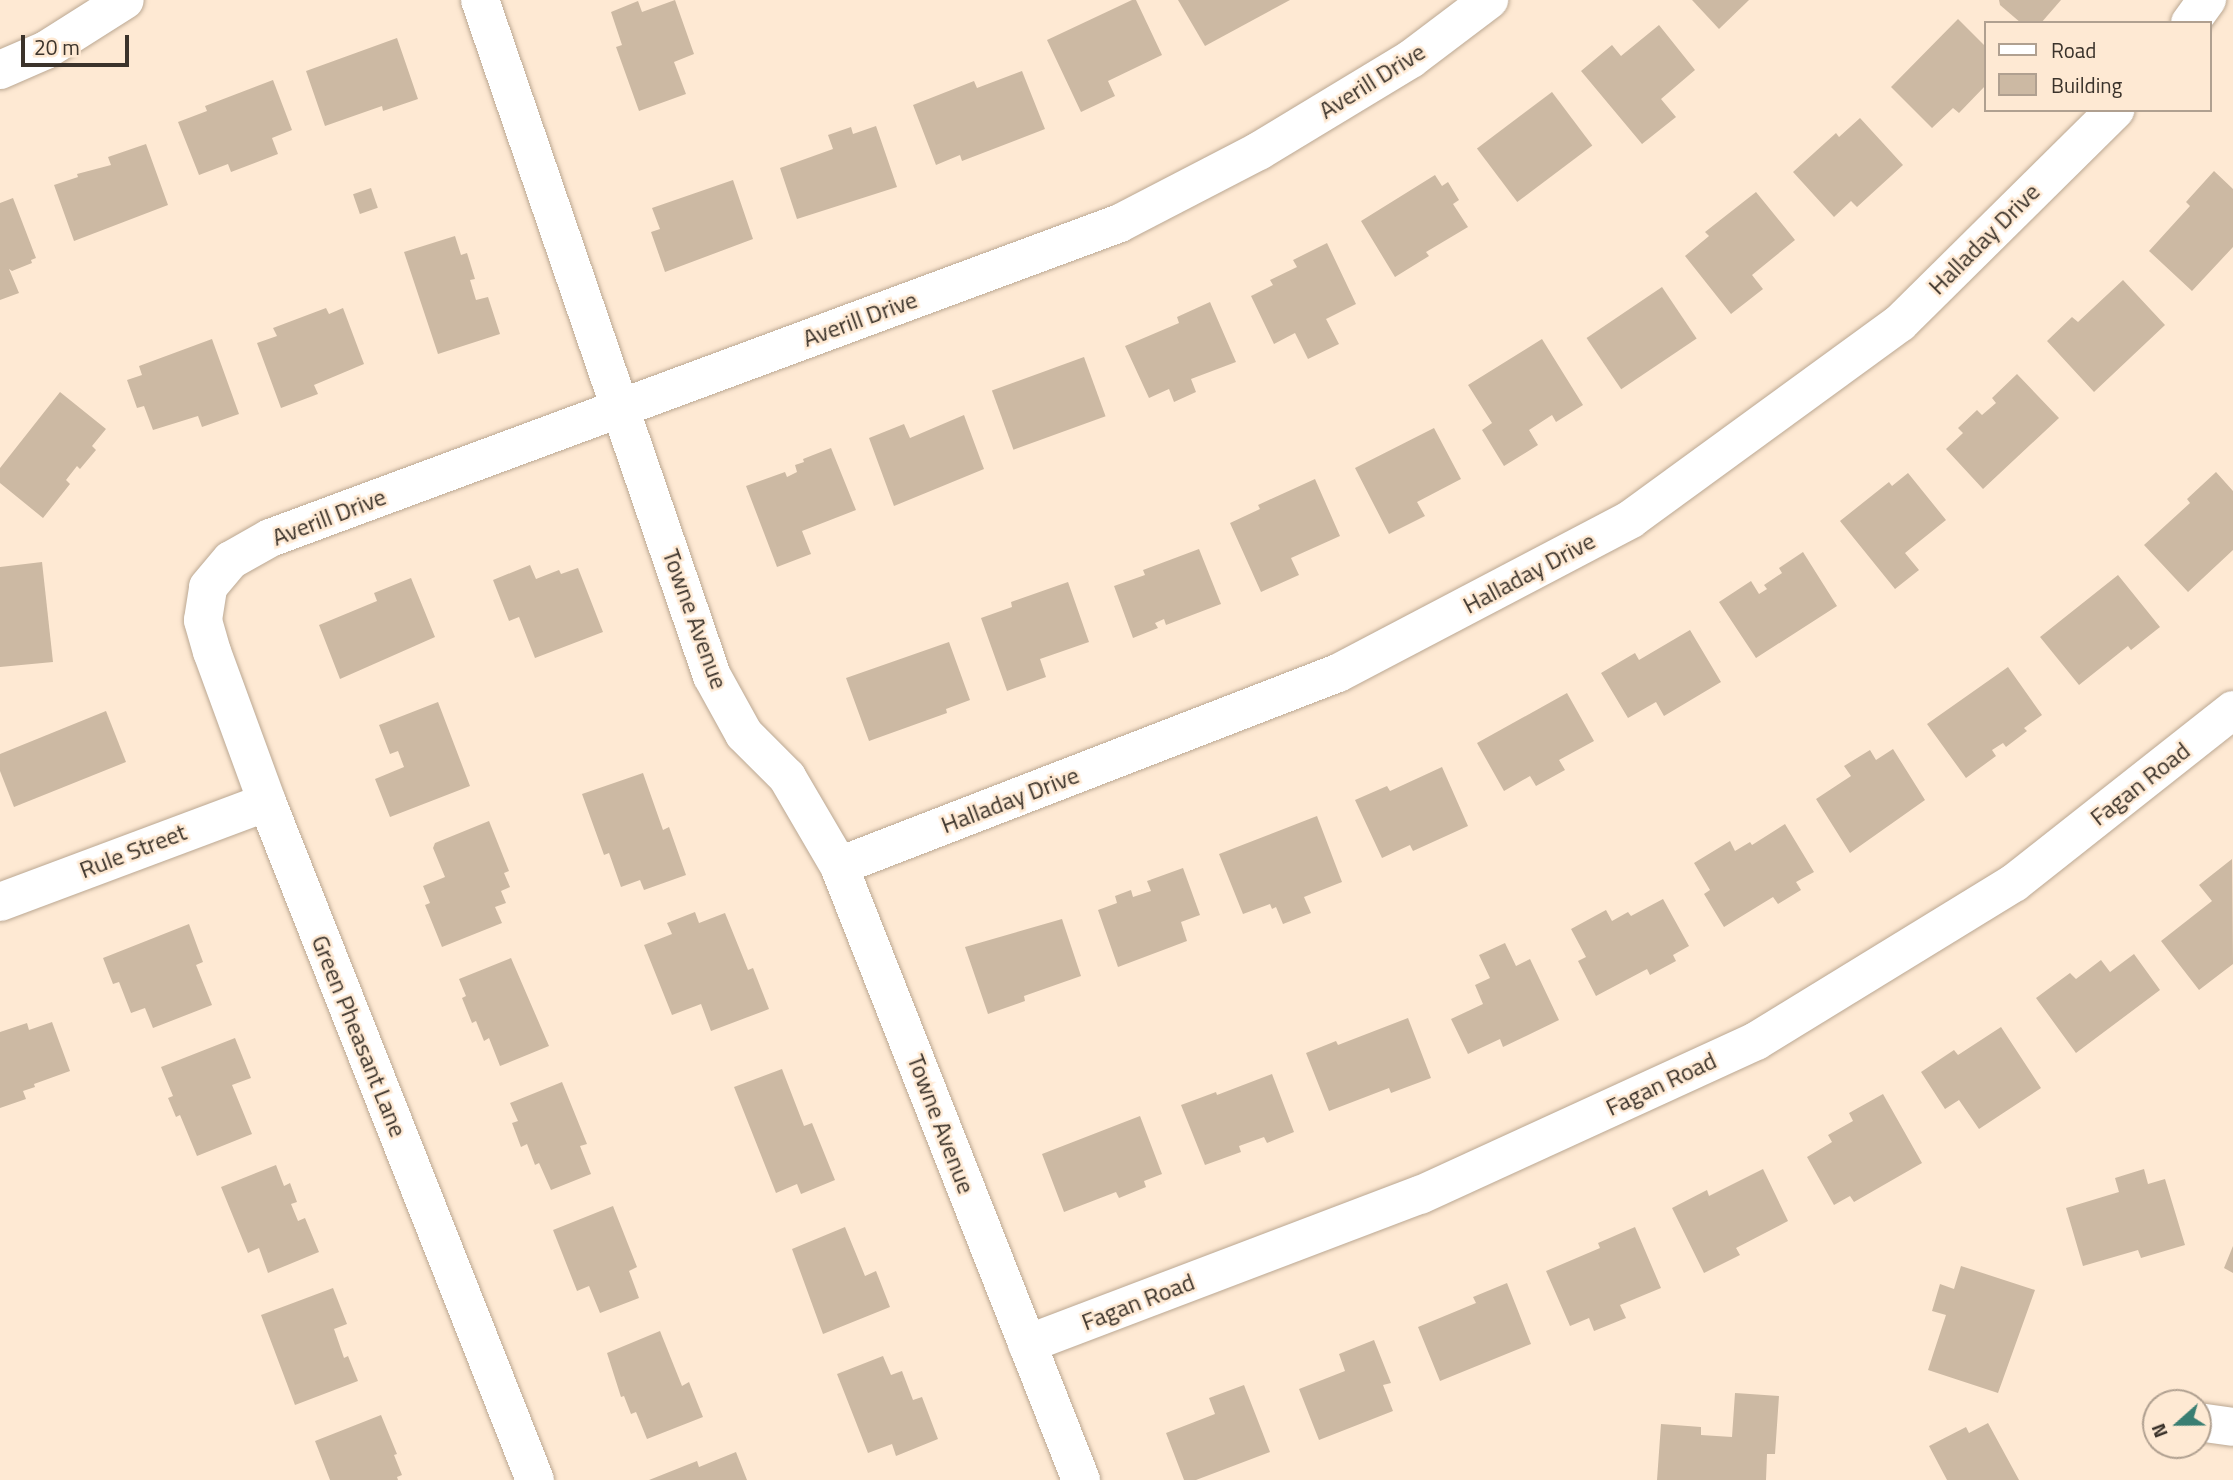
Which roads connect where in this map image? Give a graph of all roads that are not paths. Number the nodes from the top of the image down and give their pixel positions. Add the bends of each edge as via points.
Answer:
1 (125, 0) edge
2 (480, 0) edge
3 (1489, 0) edge
4 (2207, 0) edge
5 (2191, 21) edge
6 (0, 70) edge
7 (2113, 112) edge
8 (620, 408) junction
9 (208, 586) joint
10 (2232, 714) edge
11 (267, 802) junction
12 (839, 866) junction
13 (0, 902) edge
14 (1027, 1343) junction
15 (2212, 1424) edge
16 (2233, 1427) edge
17 (535, 1480) edge
18 (1082, 1480) edge

1 - 6 street via 46,50
2 - 8 street, Towne Avenue
3 - 8 street, Averill Drive via 1411,59 1259,151 1120,223
4 - 5 street
7 - 12 street, Halladay Drive via 1900,323 1631,519 1338,673
8 - 9 street, Averill Drive via 270,538 231,560
8 - 12 street, Towne Avenue via 712,676 744,734 787,777
9 - 11 street, Green Pheasant Lane via 203,620
10 - 14 street, Fagan Road via 2014,883 1756,1041 1420,1195
11 - 13 street, Rule Street
11 - 17 street, Green Pheasant Lane
12 - 14 street, Towne Avenue
14 - 18 street, Towne Avenue
15 - 16 street

